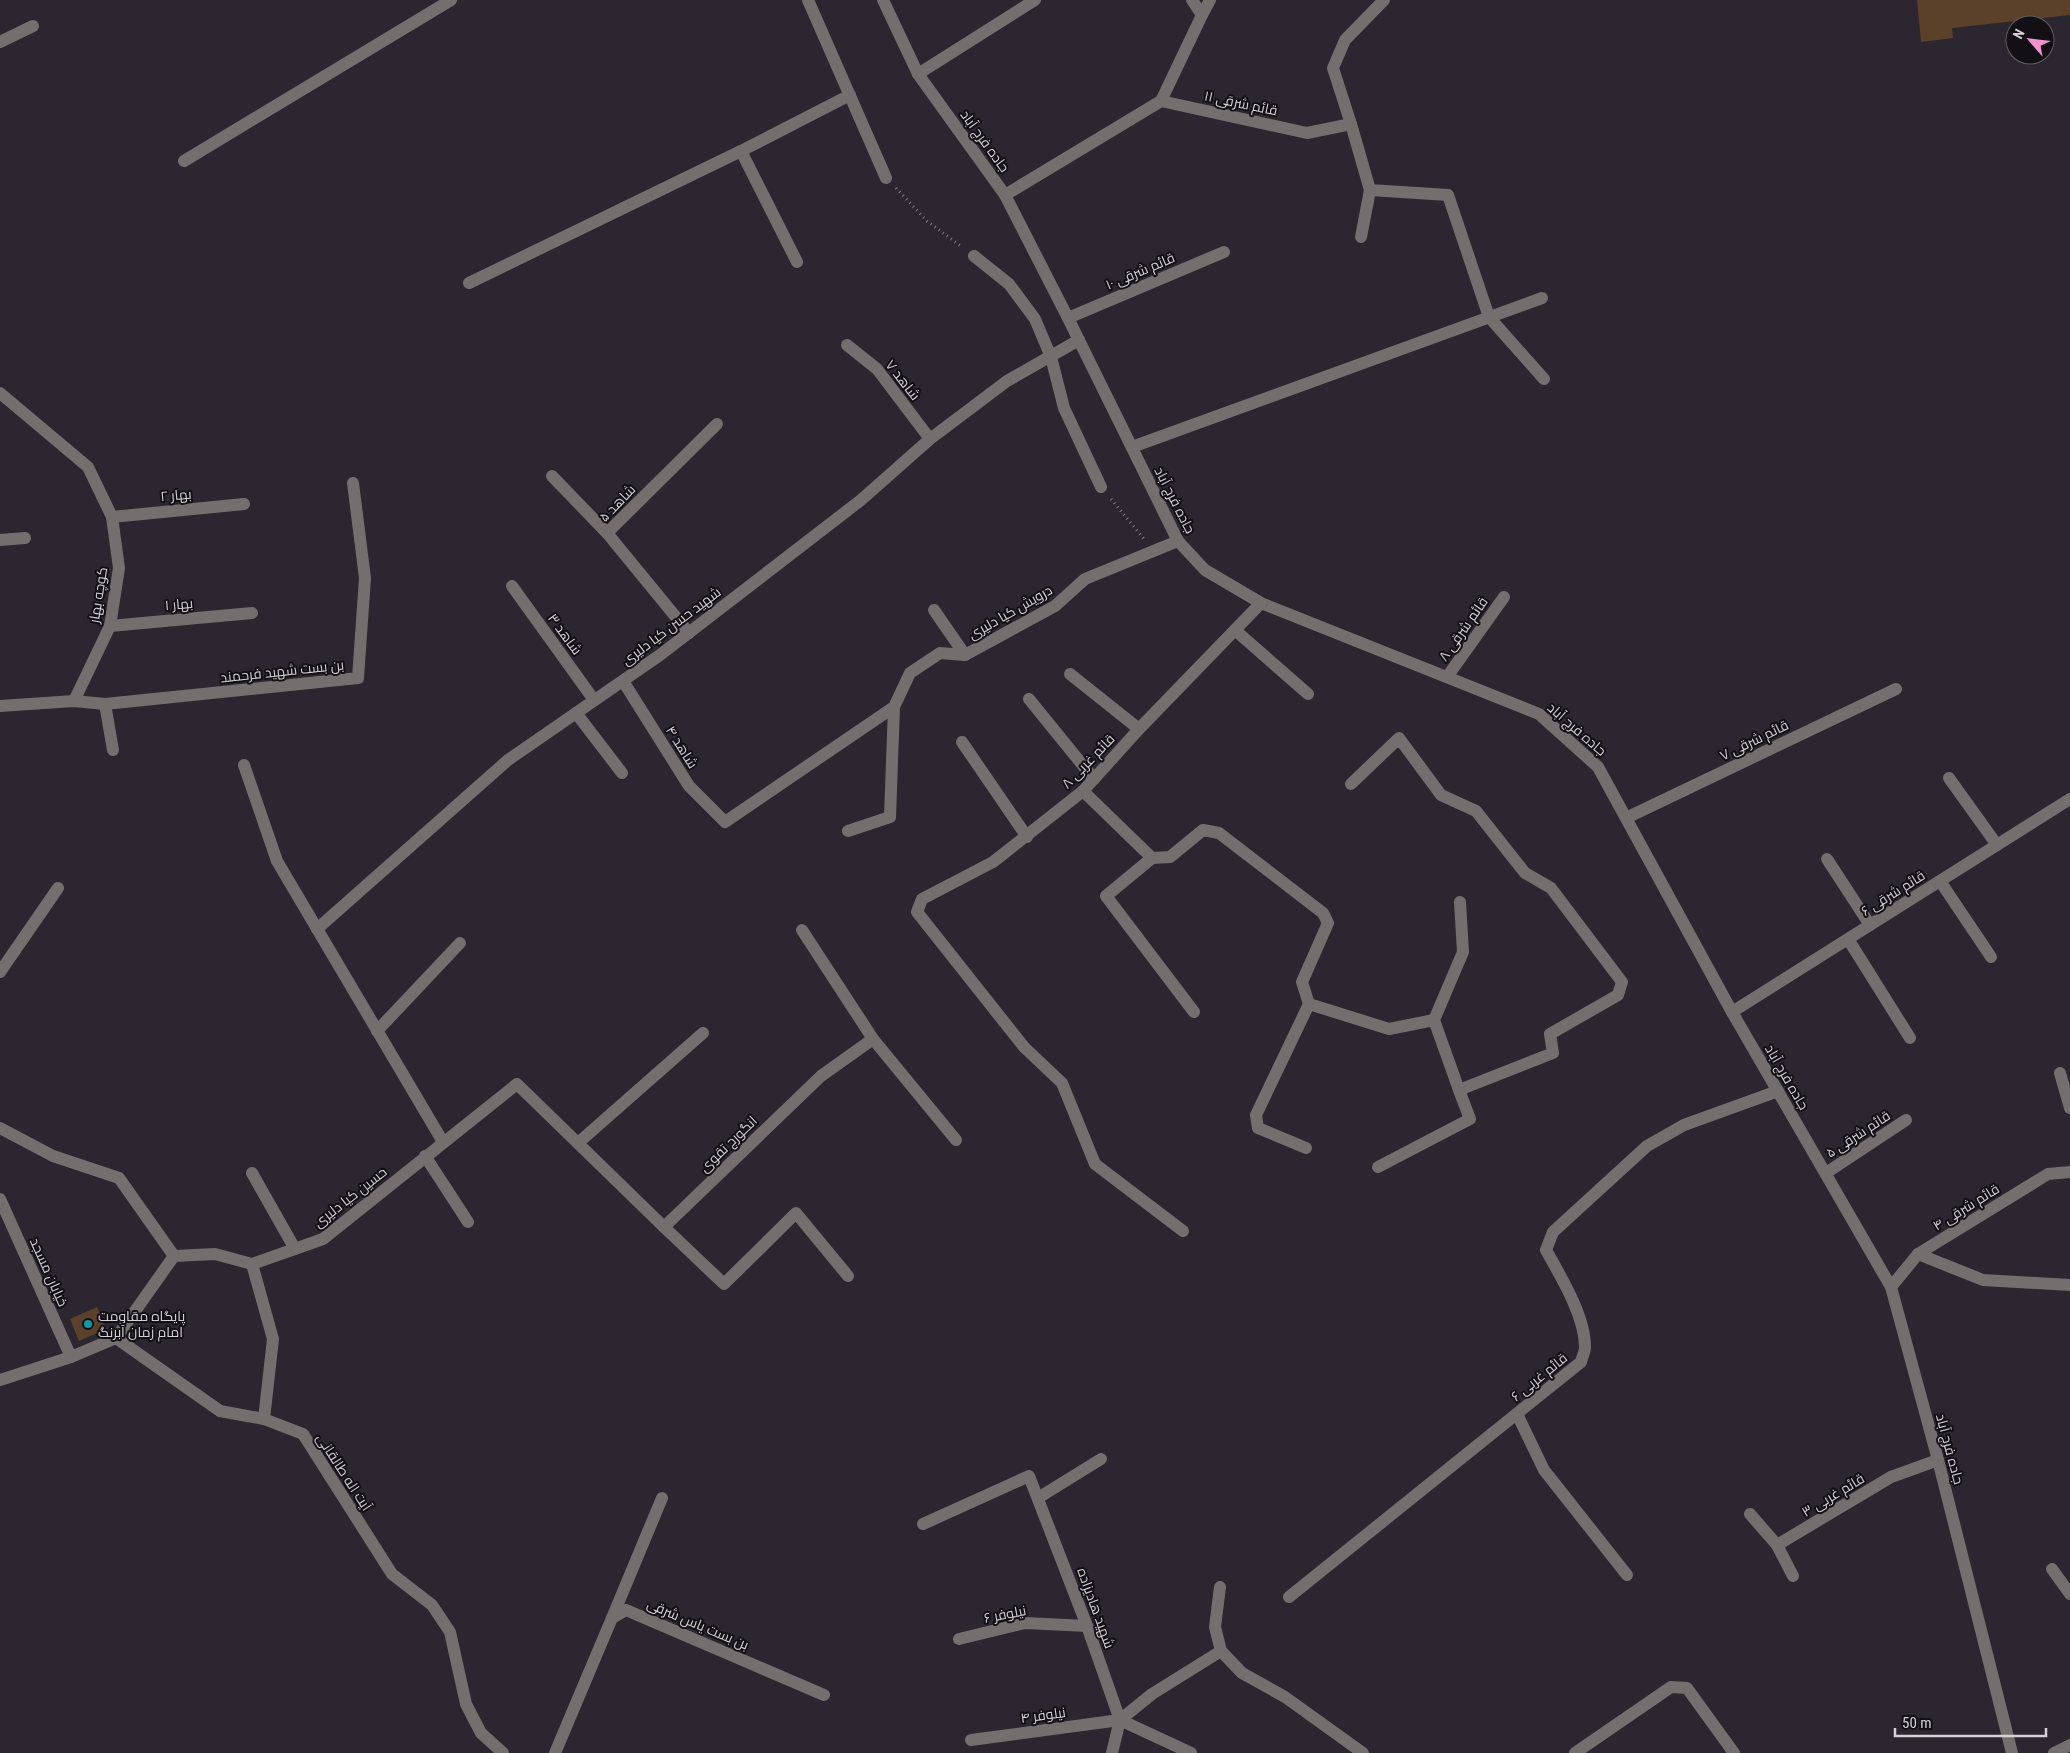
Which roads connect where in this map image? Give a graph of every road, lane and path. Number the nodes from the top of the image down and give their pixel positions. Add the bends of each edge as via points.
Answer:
1 (451, 0) edge
2 (808, 0) edge
3 (883, 0) edge
4 (1035, 0) edge
5 (1192, 0) edge
6 (1210, 0) edge
7 (1384, 0) edge
8 (1202, 15) junction
9 (33, 26) dead end
10 (0, 42) edge
11 (918, 74) junction
12 (850, 95) junction
13 (1162, 101) junction
14 (1351, 124) junction
15 (741, 151) junction
16 (184, 161) dead end
17 (886, 178) joint
18 (1370, 190) junction
19 (1005, 195) junction
20 (1361, 237) dead end
21 (1224, 252) dead end
22 (974, 256) joint
23 (797, 262) dead end
24 (469, 284) dead end
25 (1542, 298) dead end
26 (1489, 317) junction
27 (1068, 318) junction
28 (1079, 340) junction
29 (847, 345) dead end
30 (1051, 357) junction
31 (1544, 379) dead end
32 (0, 393) edge
33 (717, 424) dead end
34 (930, 438) junction
35 (1132, 447) junction
36 (552, 476) dead end
37 (353, 484) dead end
38 (1101, 487) joint
39 (244, 504) dead end
40 (112, 517) junction
41 (606, 533) junction
42 (25, 538) dead end
43 (0, 540) edge
44 (1178, 541) junction
45 (1153, 550) junction
46 (512, 586) dead end
47 (1504, 597) dead end
48 (1261, 602) junction
49 (934, 610) dead end
50 (252, 613) dead end
51 (110, 626) junction
52 (1235, 630) junction
53 (689, 633) junction
54 (965, 656) junction
55 (1070, 674) dead end
56 (1447, 677) junction
57 (623, 680) junction
58 (1896, 689) dead end
59 (1308, 694) dead end
60 (1029, 699) dead end
61 (594, 700) junction
62 (74, 701) junction
63 (105, 704) junction
64 (0, 706) edge
65 (894, 707) junction
66 (576, 713) junction
67 (1139, 729) junction
68 (962, 742) dead end
69 (114, 750) dead end
70 (244, 766) dead end
71 (622, 773) dead end
72 (1949, 778) dead end
73 (1094, 780) junction
74 (1351, 784) dead end
75 (1083, 791) junction
76 (2068, 804) edge
77 (1626, 818) junction
78 (848, 830) dead end
79 (1027, 837) junction
80 (1997, 845) junction
81 (1152, 858) junction
82 (1827, 859) dead end
83 (1940, 881) junction
84 (58, 888) dead end
85 (1460, 902) dead end
86 (1870, 925) junction
87 (317, 929) junction
88 (802, 930) dead end
89 (1848, 939) junction
90 (460, 942) dead end
91 (1991, 957) dead end
92 (0, 972) edge
93 (1308, 1004) junction
94 (1194, 1012) dead end
95 (1732, 1012) junction
96 (1434, 1020) junction
97 (377, 1031) junction
98 (703, 1033) dead end
99 (1910, 1038) dead end
100 (873, 1039) junction
101 (2060, 1073) dead end
102 (1459, 1090) junction
103 (1778, 1091) junction
104 (2070, 1108) edge
105 (1906, 1120) dead end
106 (0, 1128) edge
107 (956, 1140) dead end
108 (443, 1142) junction
109 (578, 1143) junction
110 (1306, 1148) dead end
111 (425, 1156) junction
112 (1378, 1168) dead end
113 (2070, 1172) edge
114 (252, 1173) dead end
115 (1826, 1173) junction
116 (0, 1199) edge
117 (468, 1222) dead end
118 (664, 1227) junction
119 (1183, 1230) dead end
120 (295, 1249) junction
121 (1918, 1254) junction
122 (174, 1256) junction
123 (252, 1264) junction
124 (848, 1276) dead end
125 (2070, 1285) edge
126 (1891, 1287) junction
127 (116, 1338) junction
128 (71, 1357) junction
129 (0, 1380) edge
130 (1517, 1414) junction
131 (264, 1419) junction
132 (1102, 1459) dead end
133 (1938, 1460) junction
134 (662, 1498) dead end
135 (1038, 1498) junction
136 (1750, 1514) dead end
137 (923, 1524) dead end
138 (1777, 1546) junction
139 (2052, 1568) dead end
140 (1627, 1575) dead end
141 (1793, 1576) dead end
142 (1220, 1587) dead end
143 (2070, 1594) edge
144 (1289, 1597) dead end
145 (612, 1618) junction
146 (1087, 1626) junction
147 (959, 1640) dead end
148 (1220, 1652) junction
149 (824, 1695) dead end
150 (1120, 1720) junction
151 (970, 1740) dead end
152 (2070, 1745) edge
153 (503, 1753) edge
154 (555, 1753) edge
155 (1112, 1753) edge
156 (1191, 1753) edge
157 (1363, 1753) edge
158 (1575, 1753) edge
159 (1734, 1753) edge
160 (2012, 1753) edge
161 (2054, 1753) edge

1 - 16 street
2 - 12 street
3 - 11 street, جاده فرج آباد
4 - 11 street
5 - 8 street
6 - 8 street
7 - 14 street via 1344,40 1333,68
8 - 13 street
9 - 10 street
11 - 19 street, جاده فرج آباد
12 - 15 street
12 - 17 street
13 - 14 street, قائم شرقی ۱۱ via 1307,133
13 - 19 street
14 - 18 street
15 - 23 street
15 - 24 street
17 - 22 path via 927,221
18 - 20 street
18 - 26 street via 1448,195
19 - 27 street, جاده فرج آباد
21 - 27 street, قائم شرقی ۱۰
22 - 30 street via 1009,284 1035,319
25 - 26 street
26 - 31 street
26 - 35 street
27 - 28 street, جاده فرج آباد
28 - 30 street, شهید حسن کیا دلیری
28 - 35 street, جاده فرج آباد
29 - 34 street, شاهد ۷ via 877,369
30 - 34 street, شهید حسن کیا دلیری via 1007,381
30 - 38 street via 1064,408
32 - 40 street, کوچه بهار via 88,467
33 - 41 street, شاهد ۵
34 - 53 street, شهید حسن کیا دلیری via 862,500
35 - 44 street, جاده فرج آباد
36 - 41 street
37 - 63 street, بن بست شهید فرحمند via 365,578 358,678
38 - 45 path
39 - 40 street, بهار ۲
40 - 51 street, کوچه بهار via 119,568
41 - 53 street, شاهد ۵
42 - 43 street
44 - 45 street, درویش کیا دلیری
44 - 48 street, جاده فرج آباد via 1205,570
45 - 54 street, درویش کیا دلیری via 1085,579 1055,606
46 - 61 street, شاهد ۳
47 - 56 street, قائم شرقی ۸
48 - 52 street, قائم غربی ۸
48 - 56 street, جاده فرج آباد
49 - 54 street
50 - 51 street, بهار ۱
51 - 62 street, کوچه بهار
52 - 59 street
52 - 67 street, قائم غربی ۸
53 - 57 street, شهید حسن کیا دلیری
54 - 65 street, درویش کیا دلیری via 940,654 910,673
55 - 67 street
56 - 77 street, جاده فرج آباد via 1539,714 1598,767
57 - 61 street, شهید حسن کیا دلیری
57 - 65 street, شاهد ۴ via 689,786 725,822
58 - 77 street, قائم شرقی ۷
60 - 73 street
61 - 66 street, شهید حسن کیا دلیری
62 - 63 street, بن بست شهید فرحمند
62 - 64 street
63 - 69 street
65 - 78 street via 890,817
66 - 71 street
66 - 87 street, شهید حسن کیا دلیری via 508,760
67 - 73 street, قائم غربی ۸
68 - 79 street
70 - 87 street via 277,861
72 - 80 street
73 - 75 street, قائم غربی ۸
74 - 102 street via 1399,738 1441,794 1476,811 1525,873 1550,888 1622,982 1618,995 1550,1034 1552,1053
75 - 79 street, قائم غربی ۸
75 - 81 street
76 - 80 street, قائم شرقی ۶
77 - 95 street, جاده فرج آباد
79 - 119 street, قائم غربی ۸ via 993,862 922,899 917,912 1024,1047 1062,1084 1095,1164
80 - 83 street, قائم شرقی ۶
81 - 93 street via 1170,857 1202,830 1218,833 1323,913 1328,924 1302,982
81 - 94 street via 1106,896
82 - 86 street
83 - 86 street, قائم شرقی ۶
83 - 91 street
84 - 92 street
85 - 96 street via 1463,952
86 - 89 street, قائم شرقی ۶
87 - 97 street
88 - 100 street
89 - 95 street, قائم شرقی ۶
89 - 99 street
90 - 97 street
93 - 96 street via 1389,1029
93 - 110 street via 1256,1115 1258,1128
95 - 103 street, جاده فرج آباد
96 - 102 street
97 - 108 street
98 - 109 street
100 - 107 street
100 - 118 street, انگورج تقوی via 820,1076
101 - 104 street
102 - 112 street via 1470,1119
103 - 115 street, جاده فرج آباد
103 - 130 street, قائم غربی ۶ via 1684,1125 1647,1146 1552,1232 1546,1250 1570,1292 1586,1348 1581,1362
105 - 115 street, قائم شرقی ۵
106 - 122 street via 53,1156 119,1178
108 - 109 street, حسین کیا دلیری via 517,1084
108 - 111 street, حسین کیا دلیری
109 - 118 street
111 - 117 street
111 - 120 street, حسین کیا دلیری via 323,1239
113 - 121 street, قائم شرقی ۴ via 2048,1174
114 - 120 street
115 - 126 street, جاده فرج آباد
116 - 128 street, خیابان مسجد
118 - 124 street via 724,1284 796,1213
120 - 123 street, حسین کیا دلیری
121 - 125 street via 1983,1280
121 - 126 street, قائم شرقی ۴
122 - 123 street via 215,1254
122 - 127 street
123 - 131 street via 273,1339
126 - 133 street, جاده فرج آباد
127 - 128 street
127 - 131 street, آیت اله طالقانی via 220,1411
128 - 129 street
130 - 140 street via 1544,1470
130 - 144 street, قائم غربی ۶
131 - 153 street, آیت اله طالقانی via 302,1434 392,1574 432,1605 450,1632 466,1704 480,1733
132 - 135 street
133 - 138 street, قائم غربی ۳ via 1891,1477
133 - 160 street, جاده فرج آباد
134 - 145 street
135 - 137 street, شهید هادیزاده via 1029,1476
135 - 146 street, شهید هادیزاده
136 - 138 street
138 - 141 street
139 - 143 street
142 - 148 street via 1215,1627
145 - 149 street, بن بست یاس شرقی via 626,1610
145 - 154 street
146 - 147 street, نیلوفر ۶ via 1025,1623
146 - 150 street, شهید هادیزاده
148 - 150 street via 1152,1694
148 - 157 street via 1242,1673 1285,1697
150 - 151 street, نیلوفر ۴
150 - 155 street
150 - 156 street
152 - 161 street
158 - 159 street via 1671,1688 1687,1688

